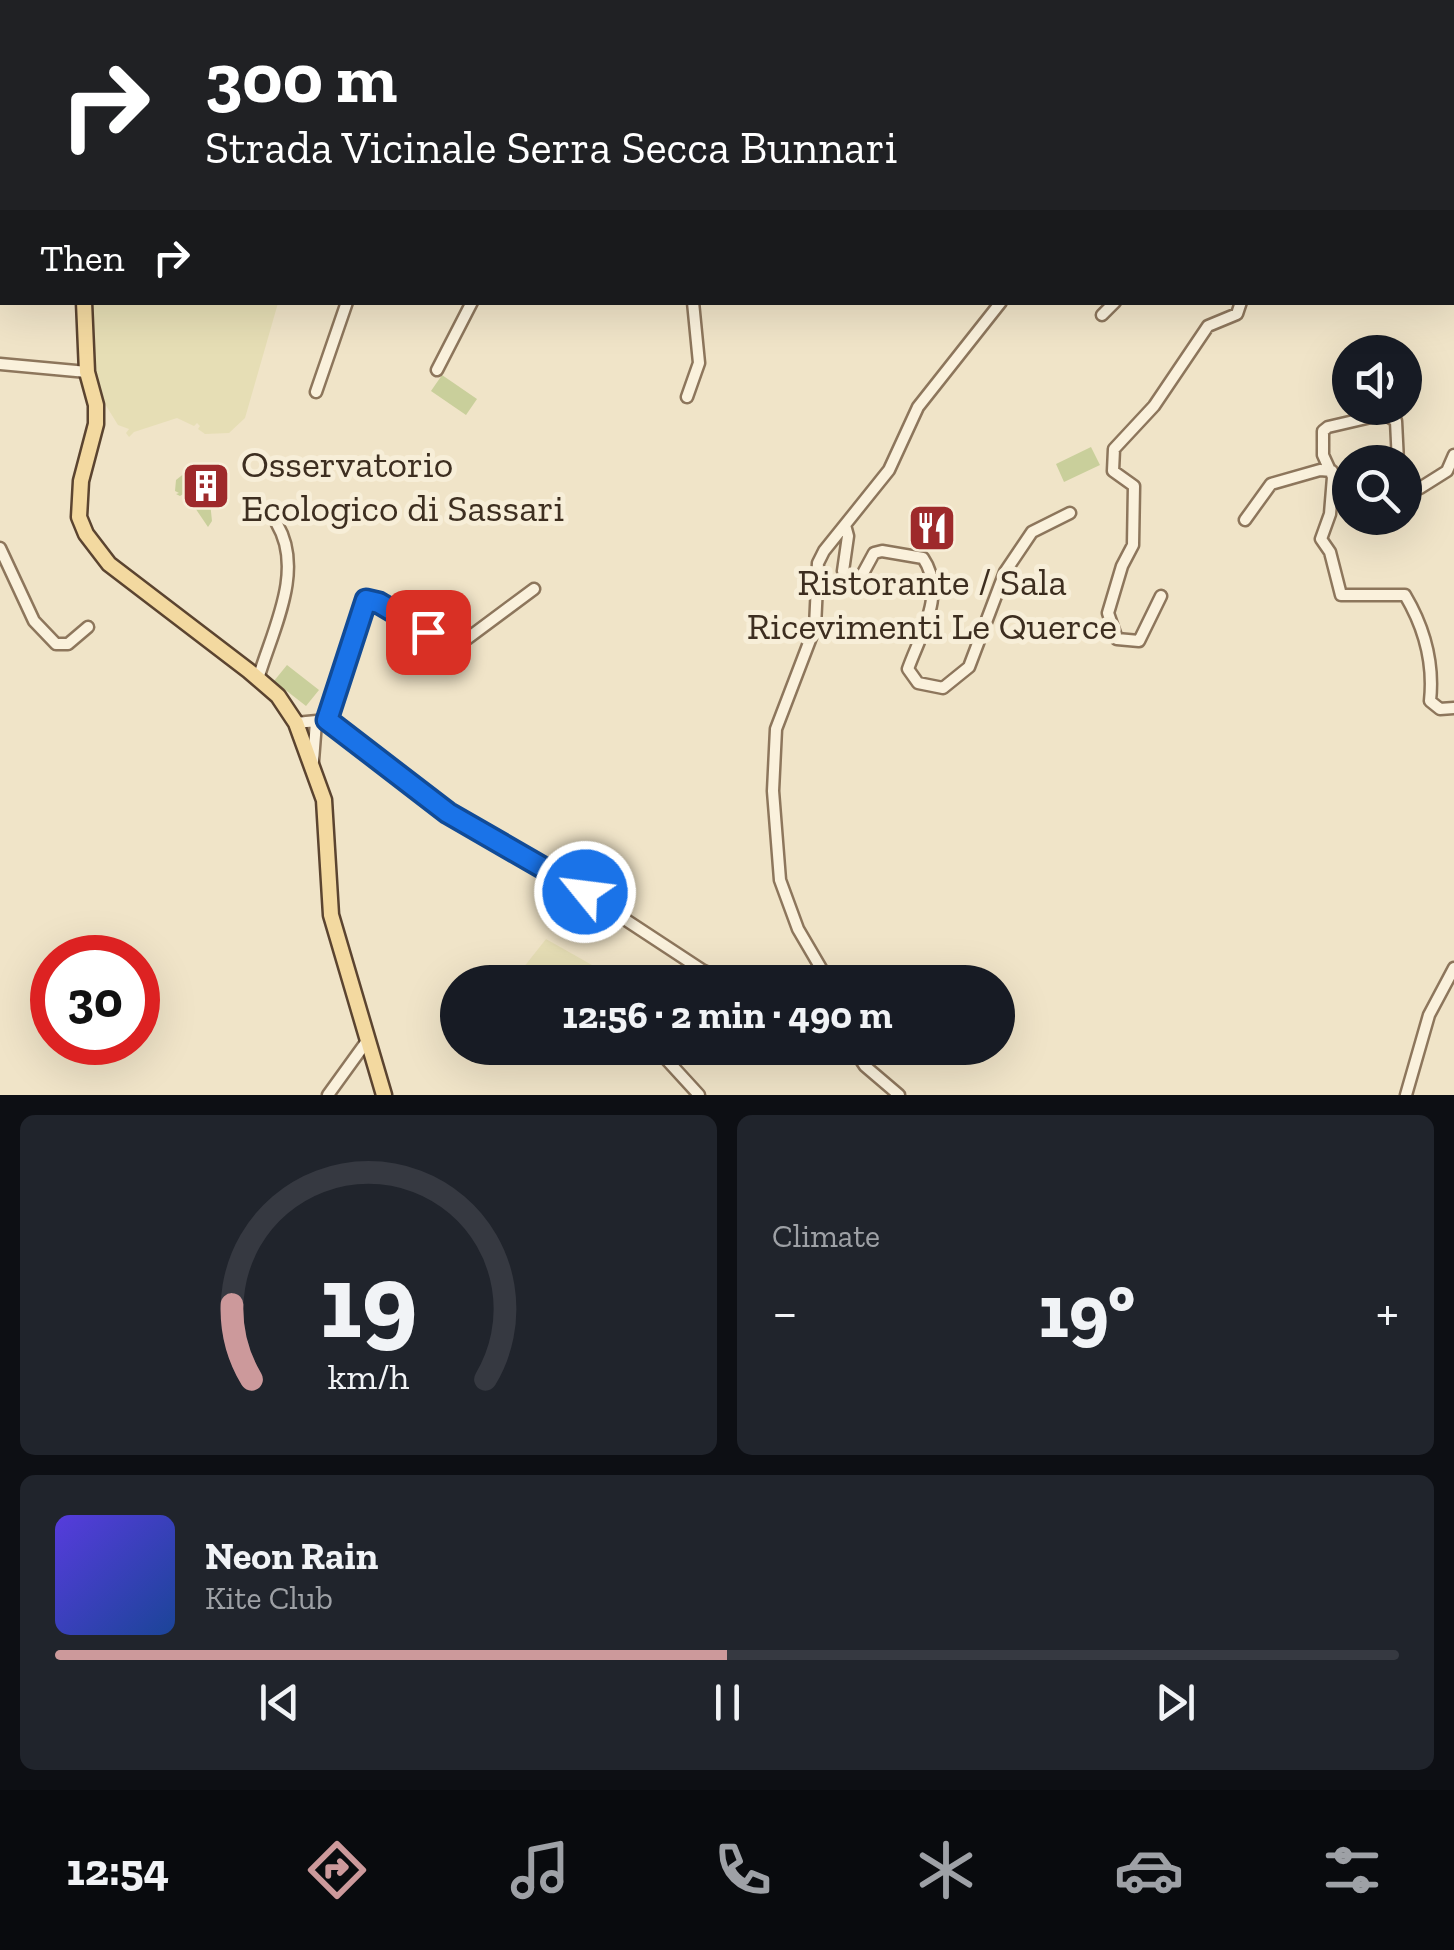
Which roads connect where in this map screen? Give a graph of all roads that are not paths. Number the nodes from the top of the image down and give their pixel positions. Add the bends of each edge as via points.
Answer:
1 (84, 305) edge
2 (347, 305) edge
3 (470, 305) edge
4 (692, 305) edge
5 (1000, 305) edge
6 (1112, 305) edge
7 (1240, 305) edge
8 (1102, 316) dead end
9 (0, 364) edge
10 (437, 370) dead end
11 (87, 372) junction
12 (316, 392) dead end
13 (687, 397) dead end
14 (1397, 445) edge
15 (1454, 456) edge
16 (1332, 471) joint
17 (1422, 487) edge
18 (1332, 503) edge
19 (1070, 513) dead end
20 (1245, 520) dead end
21 (277, 524) dead end
22 (846, 525) junction
23 (0, 548) edge
24 (534, 589) dead end
25 (1161, 596) dead end
26 (88, 627) dead end
27 (258, 679) junction
28 (1454, 708) edge
29 (321, 721) junction
30 (299, 728) junction
31 (313, 764) junction
32 (694, 965) edge
33 (818, 965) edge
34 (1454, 968) edge
35 (367, 1041) junction
36 (672, 1065) edge
37 (864, 1065) edge
38 (328, 1095) edge
39 (384, 1095) edge
40 (699, 1095) edge
41 (899, 1095) edge
42 (1406, 1095) edge

1 - 11 main road
2 - 12 street
3 - 10 street
4 - 13 street via 699,363
5 - 22 street via 918,407 889,470
6 - 8 street
7 - 25 street via 1237,314 1208,326 1154,406 1114,449 1113,471 1134,486 1133,545 1108,614 1117,639 1139,641
9 - 11 street
11 - 27 main road via 96,424 78,501 86,534 126,578
14 - 16 street via 1396,421 1384,414 1328,427 1322,432 1324,456
15 - 17 street via 1447,472
16 - 20 street via 1271,484
18 - 28 street via 1321,539 1342,595 1405,595 1426,644 1430,701
19 - 22 street via 1032,532 1005,572 968,667 944,688 918,683 908,669 933,595 930,568 923,558 882,551 861,576 849,576
21 - 27 street via 289,552 282,607
22 - 33 street via 818,563 814,627 776,729 780,880
23 - 26 street via 34,621 56,644 68,644
24 - 29 street via 460,644 366,600
27 - 30 main road
29 - 30 street
29 - 31 street
29 - 32 street via 448,813
30 - 31 main road
31 - 35 main road via 324,800 332,915
34 - 42 street via 1429,1015
35 - 38 street
35 - 39 main road
36 - 40 street
37 - 41 street

